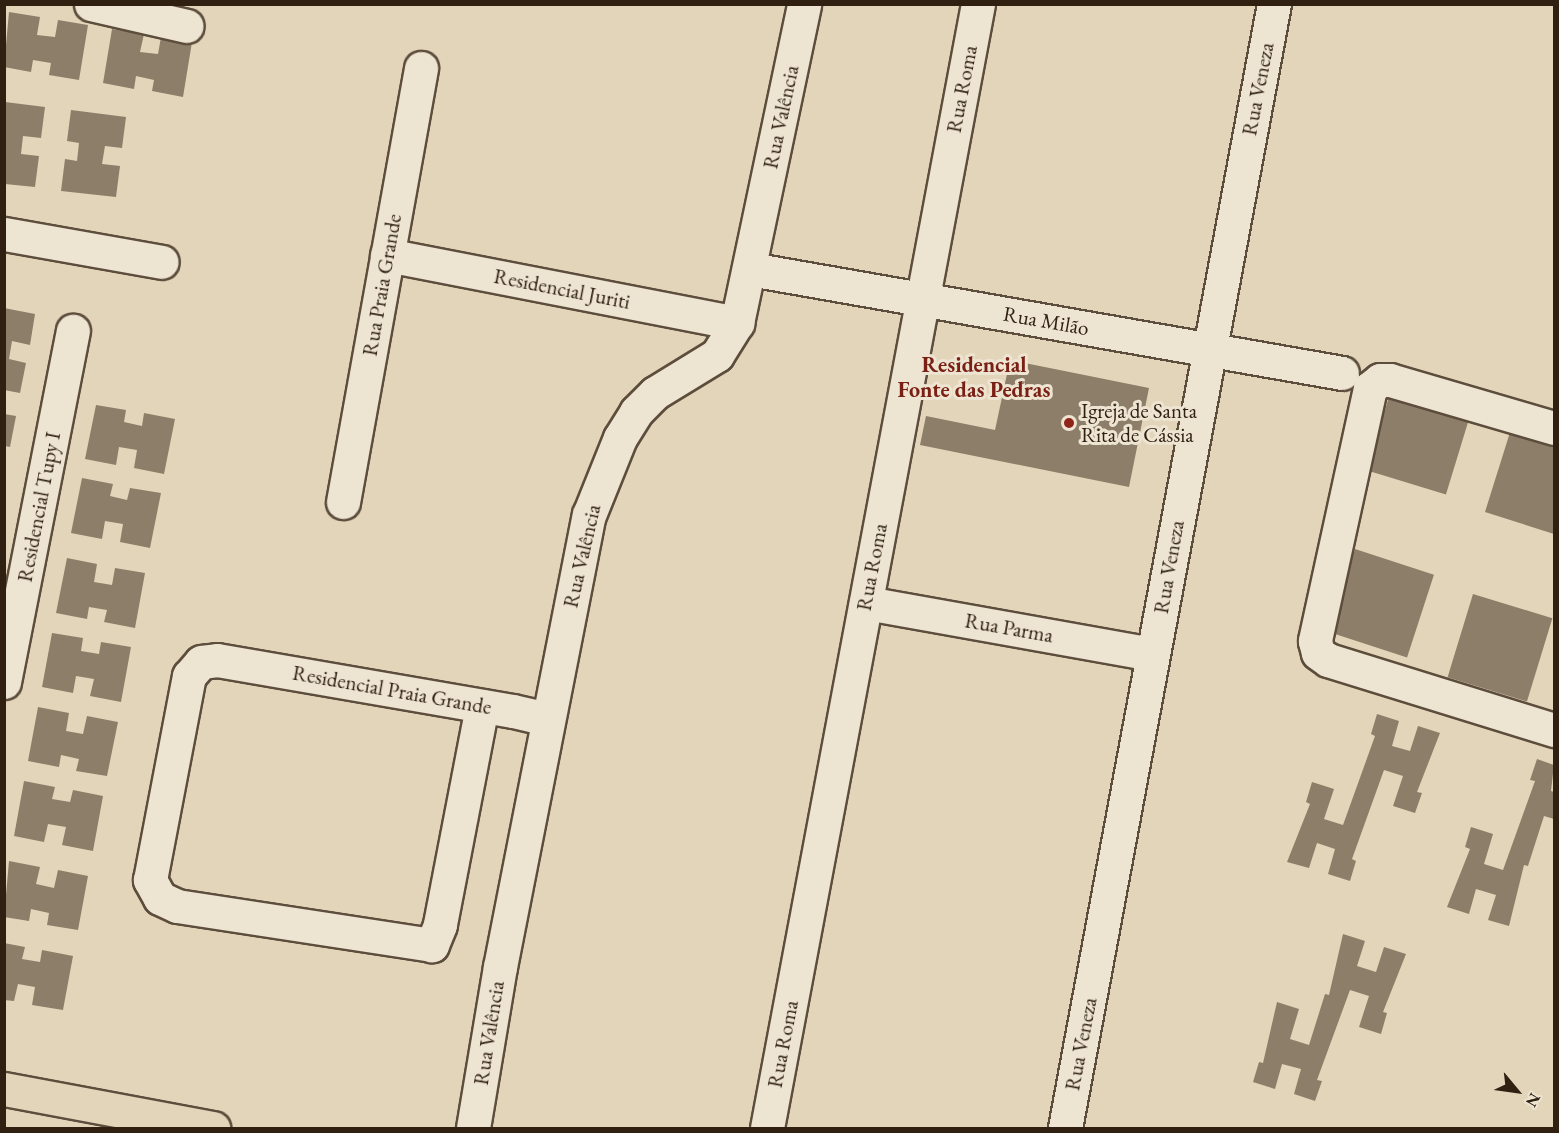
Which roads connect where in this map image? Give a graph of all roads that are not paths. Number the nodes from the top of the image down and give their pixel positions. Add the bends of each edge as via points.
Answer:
1 (92, 4) edge
2 (804, 4) edge
3 (978, 4) edge
4 (1274, 4) edge
5 (187, 26) dead end
6 (421, 68) dead end
7 (4, 234) edge
8 (387, 255) junction
9 (162, 262) dead end
10 (750, 269) junction
11 (922, 299) junction
12 (737, 323) junction
13 (73, 331) dead end
14 (1210, 350) junction
15 (1342, 373) dead end
16 (1554, 429) edge
17 (343, 502) dead end
18 (866, 603) junction
19 (1153, 654) junction
20 (4, 682) edge
21 (482, 706) junction
22 (548, 718) junction
23 (1554, 730) edge
24 (4, 1089) edge
25 (213, 1128) edge
26 (473, 1128) edge
27 (767, 1128) edge
28 (1065, 1128) edge

1 - 5 street
2 - 10 street, Rua Valência
3 - 11 street, Rua Roma
4 - 14 street, Rua Veneza
6 - 8 street, Rua Praia Grande
7 - 9 street
8 - 12 street, Residencial Juriti
8 - 17 street, Rua Praia Grande
10 - 11 street, Rua Milão
10 - 12 street, Rua Valência
11 - 14 street, Rua Milão
11 - 18 street, Rua Roma
12 - 22 street, Rua Valência via 717,355 651,398 620,438 589,515
13 - 20 street, Residencial Tupy I
14 - 15 street, Rua Milão
14 - 19 street, Rua Veneza
16 - 23 street via 1390,380 1380,380 1370,388 1315,641 1318,653 1328,660
18 - 19 street, Rua Parma
18 - 27 street, Rua Roma
19 - 28 street, Rua Veneza
21 - 21 street, Residencial Praia Grande via 440,926 432,945 171,905 160,898 150,880 189,676 201,662 236,663
21 - 22 street, Residencial Praia Grande
22 - 26 street, Rua Valência
24 - 25 main road

